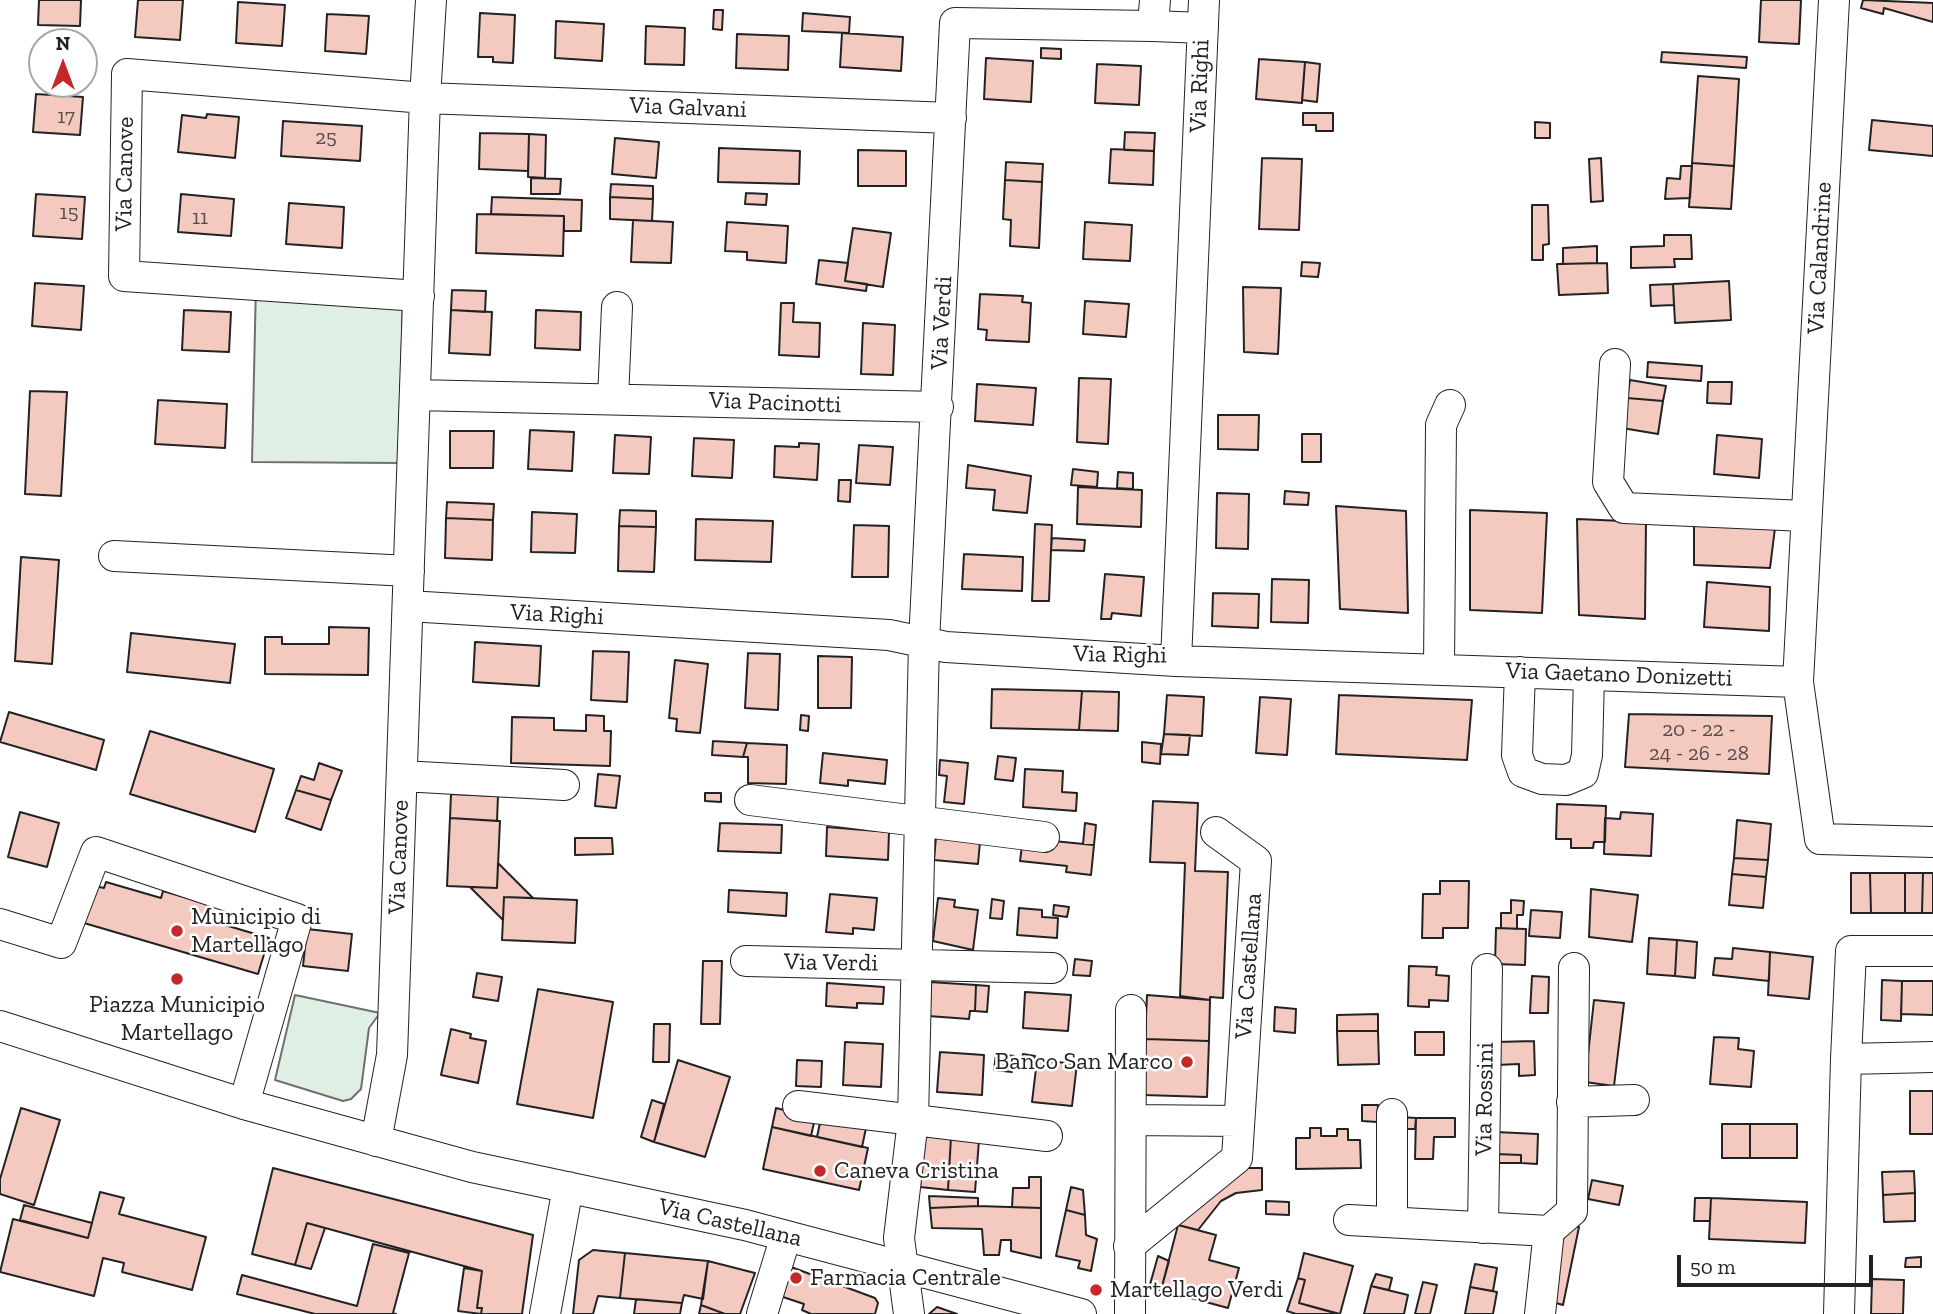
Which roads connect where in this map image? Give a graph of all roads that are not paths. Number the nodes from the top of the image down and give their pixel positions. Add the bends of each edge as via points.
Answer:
1 (431, 0) edge
2 (1834, 0) edge
3 (1154, 13) edge
4 (1204, 14) edge
5 (425, 98) junction
6 (951, 118) junction
7 (419, 296) junction
8 (617, 307) dead end
9 (1615, 364) dead end
10 (415, 395) junction
11 (613, 399) junction
12 (1450, 405) dead end
13 (938, 407) junction
14 (1805, 516) junction
15 (114, 556) dead end
16 (410, 571) junction
17 (408, 606) junction
18 (924, 642) junction
19 (1176, 661) junction
20 (1439, 668) junction
21 (1520, 672) junction
22 (1588, 675) junction
23 (1798, 682) junction
24 (402, 776) junction
25 (564, 785) dead end
26 (750, 800) dead end
27 (920, 821) junction
28 (1216, 832) dead end
29 (1044, 837) dead end
30 (1933, 842) edge
31 (0, 924) edge
32 (1933, 951) edge
33 (746, 961) dead end
34 (916, 965) junction
35 (1052, 968) dead end
36 (1574, 968) dead end
37 (1487, 969) dead end
38 (1131, 1010) dead end
39 (0, 1026) edge
40 (1933, 1057) edge
41 (1846, 1059) junction
42 (1634, 1100) dead end
43 (1572, 1102) junction
44 (244, 1104) junction
45 (798, 1106) dead end
46 (1392, 1114) dead end
47 (913, 1120) junction
48 (1131, 1120) junction
49 (1240, 1121) junction
50 (1047, 1136) dead end
51 (376, 1141) junction
52 (568, 1187) junction
53 (1349, 1220) dead end
54 (1392, 1222) junction
55 (1483, 1228) junction
56 (1549, 1231) junction
57 (786, 1236) junction
58 (1129, 1246) junction
59 (903, 1265) junction
60 (545, 1314) edge
61 (762, 1314) edge
62 (909, 1314) edge
63 (1081, 1314) edge
64 (1130, 1314) edge
65 (1540, 1314) edge
66 (1839, 1314) edge

1 - 5 street, Via Canove
2 - 14 street, Via Calandrine
3 - 4 street, Via Verdi
3 - 6 street, Via Verdi via 955,23
4 - 19 street, Via Righi
5 - 6 street, Via Galvani
5 - 7 street, Via Canove
5 - 7 street, Via Canove via 127,74 124,276
6 - 13 street, Via Verdi
7 - 10 street, Via Canove
8 - 11 street
9 - 14 street via 1608,482 1624,508
10 - 11 street, Via Pacinotti
10 - 16 street, Via Canove
11 - 13 street, Via Pacinotti
12 - 20 street via 1441,425
13 - 18 street, Via Verdi
14 - 23 street, Via Calandrine
15 - 16 street
16 - 17 street, Via Canove
17 - 18 street, Via Righi via 890,635
17 - 24 street, Via Canove
18 - 19 street, Via Righi
18 - 27 street, Via Verdi
19 - 20 street, Via Gaetano Donizetti
20 - 21 street, Via Gaetano Donizetti
21 - 22 street, Via Gaetano Donizetti
21 - 22 street via 1517,755 1523,772 1542,779 1566,780 1583,773
22 - 23 street, Via Gaetano Donizetti
23 - 30 street, Via Calandrine via 1820,839
24 - 25 street
24 - 51 street, Via Canove via 392,1055
26 - 27 street
27 - 29 street
27 - 34 street, Via Verdi
28 - 49 street, Via Castellana via 1256,861
31 - 44 street via 61,943 96,852 297,919
32 - 41 street via 1851,951
33 - 34 street, Via Verdi
34 - 35 street, Via Verdi
34 - 47 street, Via Verdi
36 - 43 street
37 - 55 street, Via Rossini
38 - 48 street
39 - 44 street, Via Castellana
40 - 41 street
41 - 66 street
42 - 43 street
43 - 56 street via 1572,1211
44 - 51 street, Via Castellana
45 - 47 street
46 - 54 street
47 - 50 street
47 - 59 street, Via Verdi via 899,1238
48 - 49 street
48 - 58 street
49 - 58 street, Via Castellana via 1237,1158
51 - 52 street, Via Castellana
52 - 57 street, Via Castellana
52 - 60 street
53 - 54 street
54 - 55 street
55 - 56 street
56 - 65 street
57 - 59 street, Via Castellana
57 - 61 street
58 - 64 street
59 - 62 street, Via Verdi
59 - 63 street, Via Castellana

